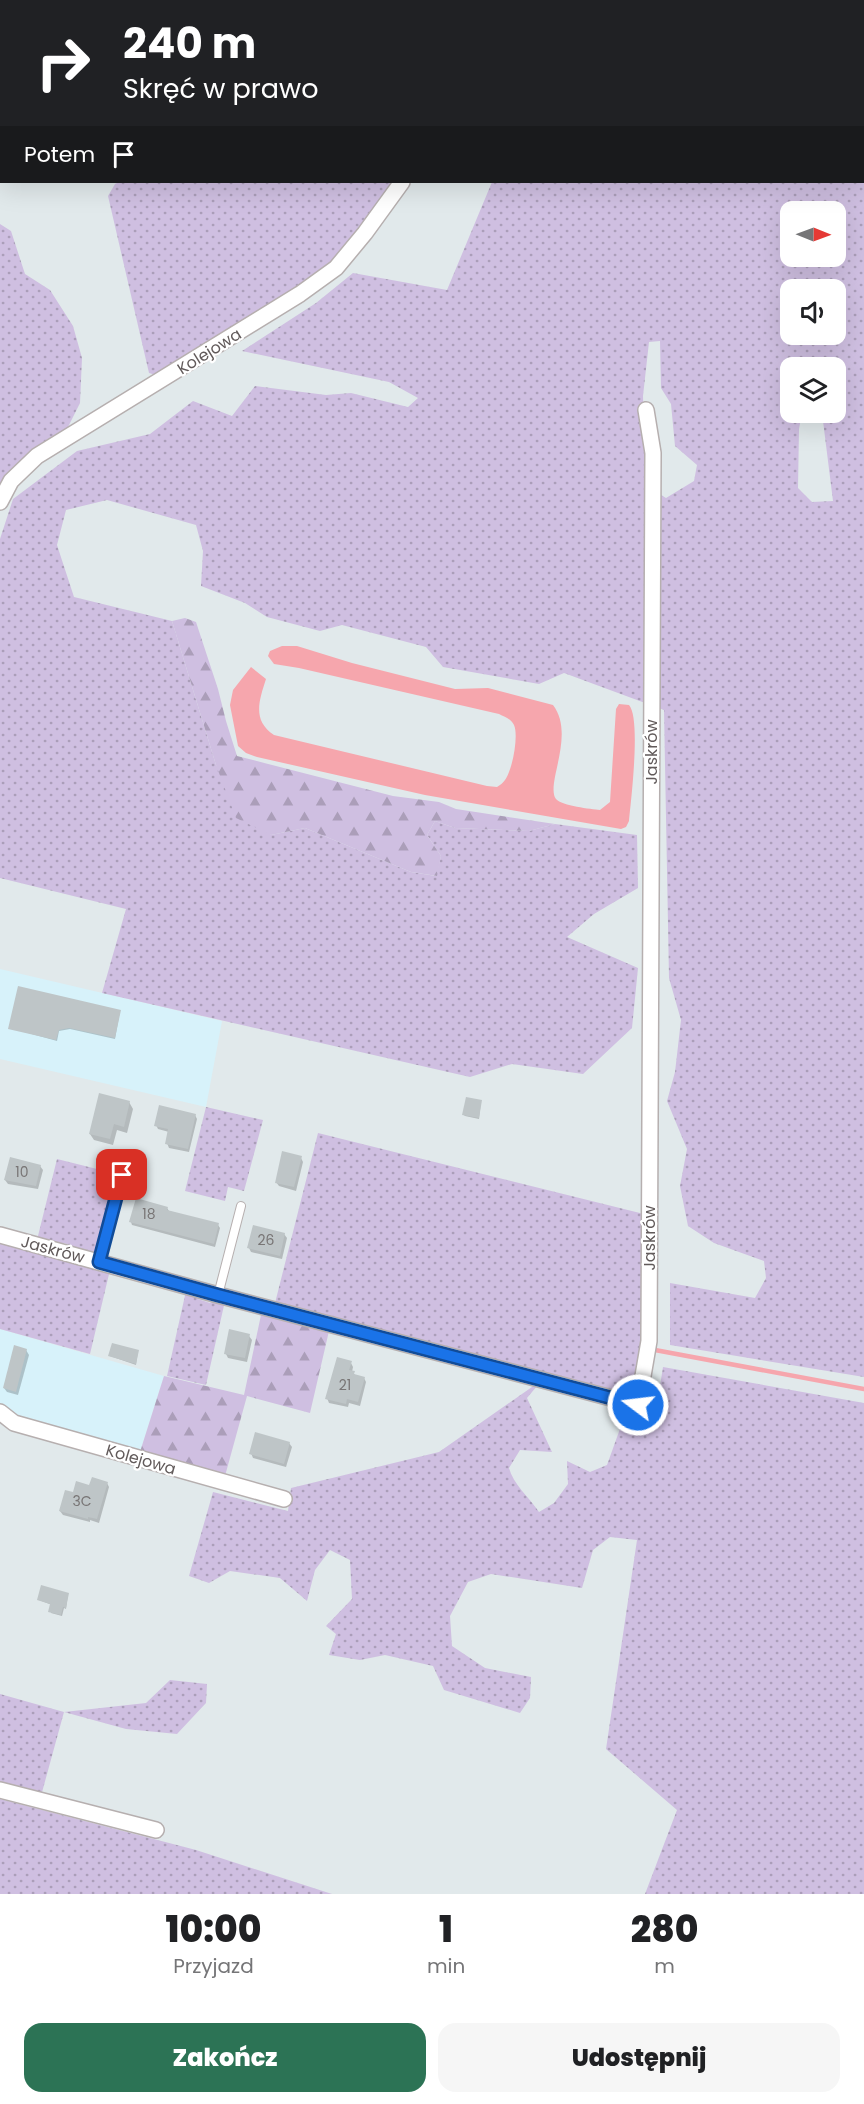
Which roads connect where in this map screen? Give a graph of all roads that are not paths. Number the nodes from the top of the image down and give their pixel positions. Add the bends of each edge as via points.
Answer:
1 (401, 183) edge
2 (646, 410) dead end
3 (0, 502) edge
4 (122, 1175) dead end
5 (241, 1206) dead end
6 (0, 1235) edge
7 (99, 1262) junction
8 (218, 1295) junction
9 (0, 1412) edge
10 (284, 1499) dead end
11 (0, 1790) edge
12 (156, 1830) dead end

1 - 3 street, Kolejowa via 336,268 37,456 11,481
2 - 8 street, Jaskrów via 653,453 649,1341 638,1405
4 - 7 lane
5 - 8 lane
6 - 7 street, Jaskrów
7 - 8 street, Jaskrów
9 - 10 street, Kolejowa via 14,1423
11 - 12 street

